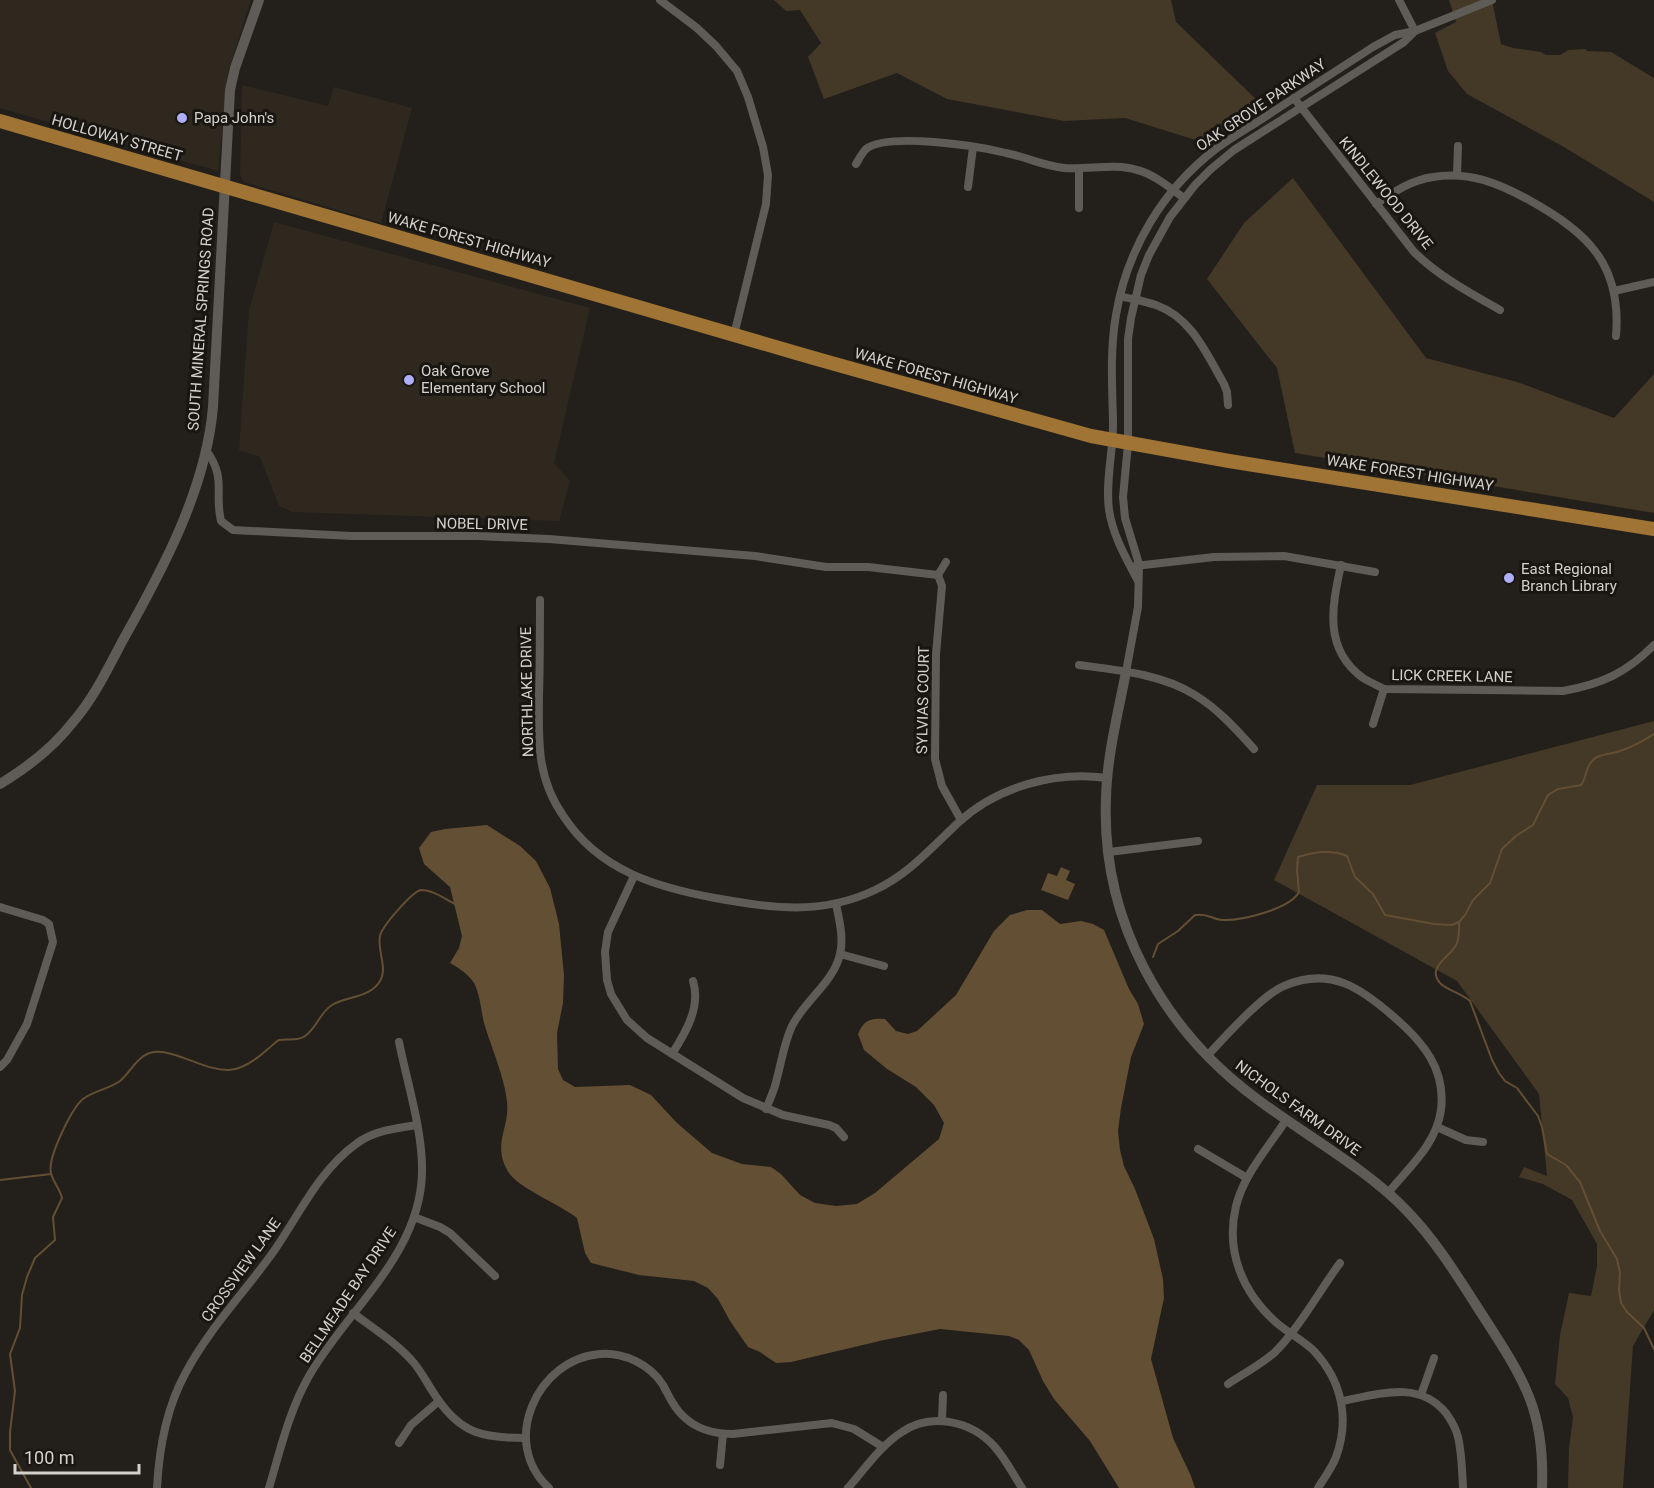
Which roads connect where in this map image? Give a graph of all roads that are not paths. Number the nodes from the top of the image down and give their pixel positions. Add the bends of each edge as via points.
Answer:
1 (259, 0) edge
2 (660, 0) edge
3 (1399, 0) edge
4 (1492, 0) edge
5 (1415, 31) junction
6 (1294, 98) junction
7 (1301, 107) junction
8 (0, 121) edge
9 (1458, 146) dead end
10 (973, 147) junction
11 (856, 164) dead end
12 (1079, 169) junction
13 (1457, 175) junction
14 (225, 186) junction
15 (968, 187) dead end
16 (1173, 190) junction
17 (1184, 198) junction
18 (1376, 204) junction
19 (1079, 208) dead end
20 (1654, 282) edge
21 (1614, 291) junction
22 (1119, 297) junction
23 (1135, 300) junction
24 (1500, 310) dead end
25 (734, 335) junction
26 (1616, 336) dead end
27 (1228, 405) dead end
28 (1113, 441) junction
29 (1128, 444) junction
30 (207, 450) junction
31 (1654, 529) edge
32 (946, 562) dead end
33 (1139, 564) junction
34 (1341, 565) junction
35 (1130, 567) junction
36 (1375, 572) dead end
37 (938, 575) junction
38 (1138, 581) junction
39 (540, 600) dead end
40 (1654, 645) edge
41 (1079, 665) dead end
42 (1126, 672) junction
43 (1384, 689) junction
44 (1373, 724) dead end
45 (1254, 749) dead end
46 (1107, 778) junction
47 (0, 784) edge
48 (961, 820) junction
49 (1198, 841) dead end
50 (1109, 852) junction
51 (633, 876) junction
52 (836, 904) junction
53 (0, 907) edge
54 (840, 954) junction
55 (884, 966) dead end
56 (693, 981) dead end
57 (399, 1042) dead end
58 (672, 1054) junction
59 (1207, 1056) junction
60 (0, 1066) edge
61 (766, 1108) junction
62 (1286, 1120) junction
63 (417, 1125) junction
64 (1437, 1127) junction
65 (844, 1137) dead end
66 (1482, 1142) dead end
67 (1198, 1149) dead end
68 (1247, 1178) junction
69 (1388, 1193) junction
70 (414, 1217) junction
71 (1340, 1263) dead end
72 (495, 1276) dead end
73 (353, 1313) junction
74 (1290, 1333) junction
75 (1434, 1358) dead end
76 (1228, 1384) dead end
77 (943, 1395) dead end
78 (1421, 1395) junction
79 (438, 1401) junction
80 (1343, 1401) junction
81 (942, 1420) junction
82 (723, 1434) junction
83 (525, 1438) junction
84 (399, 1443) dead end
85 (883, 1447) junction
86 (720, 1465) dead end
87 (157, 1488) edge
88 (269, 1488) edge
89 (549, 1488) edge
90 (848, 1488) edge
91 (1022, 1488) edge
92 (1318, 1488) edge
93 (1463, 1488) edge
94 (1542, 1488) edge

1 - 14 street, SOUTH MINERAL SPRINGS ROAD via 232,78
2 - 25 street via 687,19 737,71 763,147 768,175 765,210
3 - 5 street
4 - 5 street, OAK GROVE PARKWAY
5 - 6 street, OAK GROVE PARKWAY via 1395,35 1373,47
5 - 7 street, OAK GROVE PARKWAY via 1404,42
6 - 7 street, KINDLEWOOD DRIVE
6 - 16 street, OAK GROVE PARKWAY via 1217,148
7 - 17 street, OAK GROVE PARKWAY via 1234,150
7 - 18 street, KINDLEWOOD DRIVE
8 - 14 highway, HOLLOWAY STREET
9 - 13 street
10 - 11 street via 938,142 881,144 864,151
10 - 12 street
10 - 15 street
12 - 16 street via 1139,170
12 - 19 street
13 - 18 street via 1405,185
13 - 21 street via 1503,186 1565,222 1597,253
14 - 25 highway, WAKE FOREST HIGHWAY
14 - 30 street, SOUTH MINERAL SPRINGS ROAD via 216,364
16 - 17 street
16 - 22 street, OAK GROVE PARKWAY via 1147,225
17 - 23 street, OAK GROVE PARKWAY via 1149,255
18 - 24 street, KINDLEWOOD DRIVE via 1410,247 1437,272
20 - 21 street
21 - 26 street
22 - 23 street
22 - 28 street, OAK GROVE PARKWAY via 1113,344
23 - 27 street via 1168,310 1187,324 1224,384
23 - 29 street, OAK GROVE PARKWAY via 1128,339
25 - 28 highway, WAKE FOREST HIGHWAY
28 - 29 highway, WAKE FOREST HIGHWAY
28 - 35 street via 1109,509
29 - 31 highway, WAKE FOREST HIGHWAY
29 - 33 street, NICHOLS FARM DRIVE via 1124,507
30 - 37 street, NOBEL DRIVE via 219,472 221,521 233,530 538,538
30 - 47 street, SOUTH MINERAL SPRINGS ROAD via 165,562 89,700 36,760
32 - 37 street
33 - 34 street via 1284,556
33 - 35 street
33 - 38 street, NICHOLS FARM DRIVE
34 - 36 street
34 - 43 street, LICK CREEK LANE via 1332,620 1336,642 1362,677
35 - 38 street
37 - 48 street, SYLVIAS COURT via 942,586 936,654 935,759 942,786
38 - 42 street, NICHOLS FARM DRIVE via 1138,607
39 - 51 street, NORTHLAKE DRIVE via 539,732 545,778 575,834 596,854
40 - 43 street, LICK CREEK LANE via 1617,675 1563,691
41 - 42 street
42 - 45 street via 1171,683 1195,695
42 - 46 street, NICHOLS FARM DRIVE
43 - 44 street
46 - 48 street, NORTHLAKE DRIVE via 1072,776 1022,786 994,798
46 - 50 street, NICHOLS FARM DRIVE via 1105,818
48 - 52 street, NORTHLAKE DRIVE via 900,875 875,890
49 - 50 street
50 - 59 street, NICHOLS FARM DRIVE via 1120,909 1141,963 1163,1003
51 - 52 street, NORTHLAKE DRIVE via 676,891 766,907
51 - 58 street via 608,932 607,980 627,1020
52 - 54 street
53 - 60 street via 43,920 49,924 53,942 27,1024
54 - 55 street
54 - 61 street via 830,976 793,1024
56 - 58 street via 697,999
57 - 63 street, BELLMEADE BAY DRIVE
58 - 61 street
59 - 62 street, NICHOLS FARM DRIVE
59 - 64 street via 1282,986 1312,979 1345,983 1372,998 1427,1050 1440,1082
61 - 65 street via 829,1125
62 - 68 street
62 - 69 street, NICHOLS FARM DRIVE
63 - 70 street, BELLMEADE BAY DRIVE via 423,1174
63 - 87 street, CROSSVIEW LANE via 365,1138 323,1174 184,1374 166,1426
64 - 66 street via 1466,1140
64 - 69 street via 1428,1145
67 - 68 street
68 - 74 street via 1234,1218 1235,1259 1255,1300
69 - 94 street, NICHOLS FARM DRIVE via 1427,1233 1517,1368 1540,1430
70 - 72 street via 450,1233
70 - 73 street, BELLMEADE BAY DRIVE via 400,1249
71 - 74 street
73 - 79 street via 405,1354
73 - 88 street, BELLMEADE BAY DRIVE via 320,1358 298,1399
74 - 76 street via 1274,1352
74 - 80 street via 1320,1358
75 - 78 street
77 - 81 street
78 - 80 street via 1400,1391
78 - 93 street via 1443,1410 1455,1428
79 - 83 street via 456,1421 475,1433
79 - 84 street via 411,1425
80 - 92 street via 1342,1434 1336,1458
81 - 85 street via 904,1430
81 - 91 street via 965,1426 987,1439
82 - 83 street via 703,1429 682,1416 663,1385 644,1366 629,1358 598,1354 567,1364 555,1374 533,1404
82 - 85 street via 832,1423 854,1429
82 - 86 street
83 - 89 street via 535,1471
85 - 90 street

